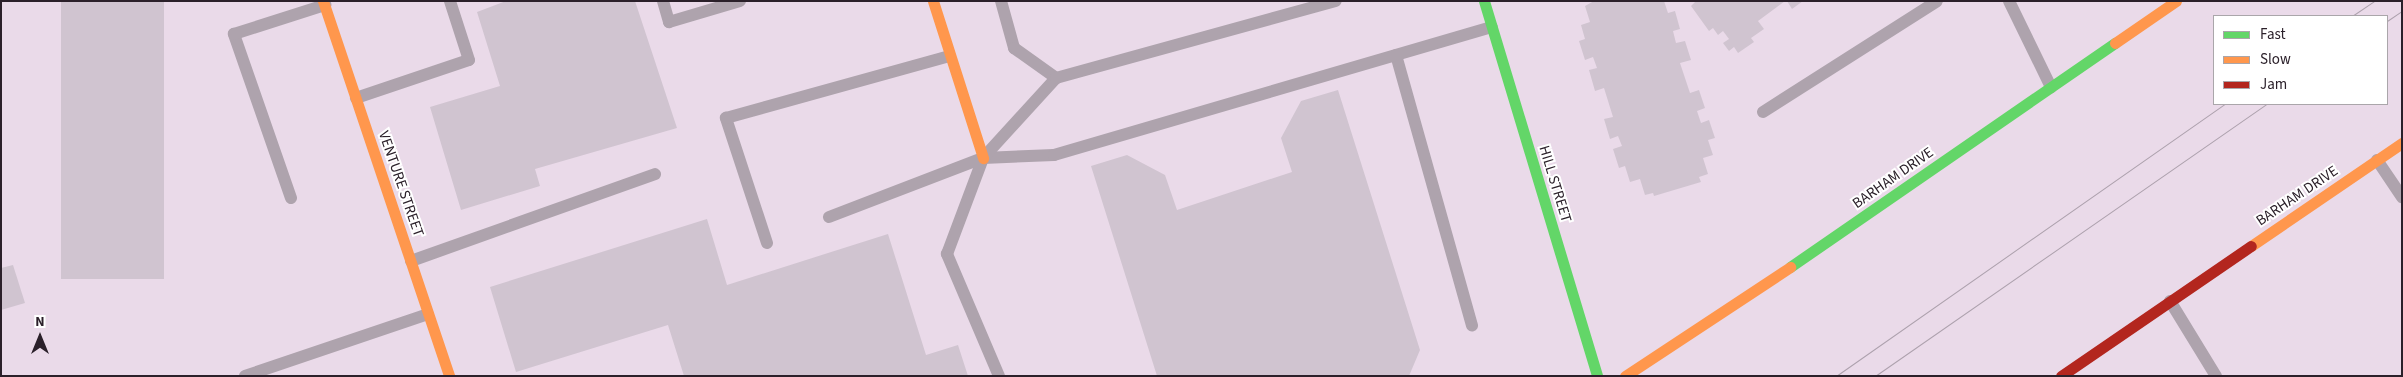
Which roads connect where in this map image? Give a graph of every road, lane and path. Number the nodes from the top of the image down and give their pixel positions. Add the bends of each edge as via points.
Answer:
1 (450, 1) edge
2 (663, 1) edge
3 (740, 1) edge
4 (933, 1) edge
5 (1001, 1) edge
6 (1336, 1) edge
7 (1484, 1) edge
8 (1937, 1) edge
9 (2009, 1) edge
10 (2176, 1) edge
11 (324, 3) edge
12 (1492, 27) junction
13 (1396, 55) junction
14 (950, 56) junction
15 (1056, 78) junction
16 (2051, 88) junction
17 (356, 98) junction
18 (1763, 112) dead end
19 (2402, 143) edge
20 (983, 158) junction
21 (2377, 160) junction
22 (655, 174) dead end
23 (2402, 196) edge
24 (291, 198) dead end
25 (829, 217) dead end
26 (766, 243) dead end
27 (411, 261) junction
28 (2170, 301) junction
29 (428, 314) junction
30 (1472, 326) dead end
31 (245, 376) edge
32 (449, 376) edge
33 (999, 376) edge
34 (1597, 376) edge
35 (1625, 376) edge
36 (2061, 376) edge
37 (2216, 376) edge

1 - 17 lane via 469,60
2 - 3 lane via 669,22
4 - 14 street
5 - 15 lane via 1014,48
6 - 15 lane
7 - 12 street, HILL STREET
8 - 18 lane
9 - 16 lane
10 - 16 street, BARHAM DRIVE
11 - 17 street, VENTURE STREET
11 - 24 lane via 234,34
12 - 13 lane
12 - 34 street, HILL STREET
13 - 20 lane via 1054,155
13 - 30 lane
14 - 20 street
14 - 26 lane via 726,118
15 - 20 lane
16 - 35 street, BARHAM DRIVE via 1721,315
17 - 27 street, VENTURE STREET
19 - 21 street, BARHAM DRIVE
20 - 25 lane
20 - 33 lane via 947,254
21 - 23 lane
21 - 28 street, BARHAM DRIVE
22 - 27 lane
27 - 29 street, VENTURE STREET
28 - 36 street, BARHAM DRIVE
28 - 37 lane
29 - 31 lane
29 - 32 street, VENTURE STREET

